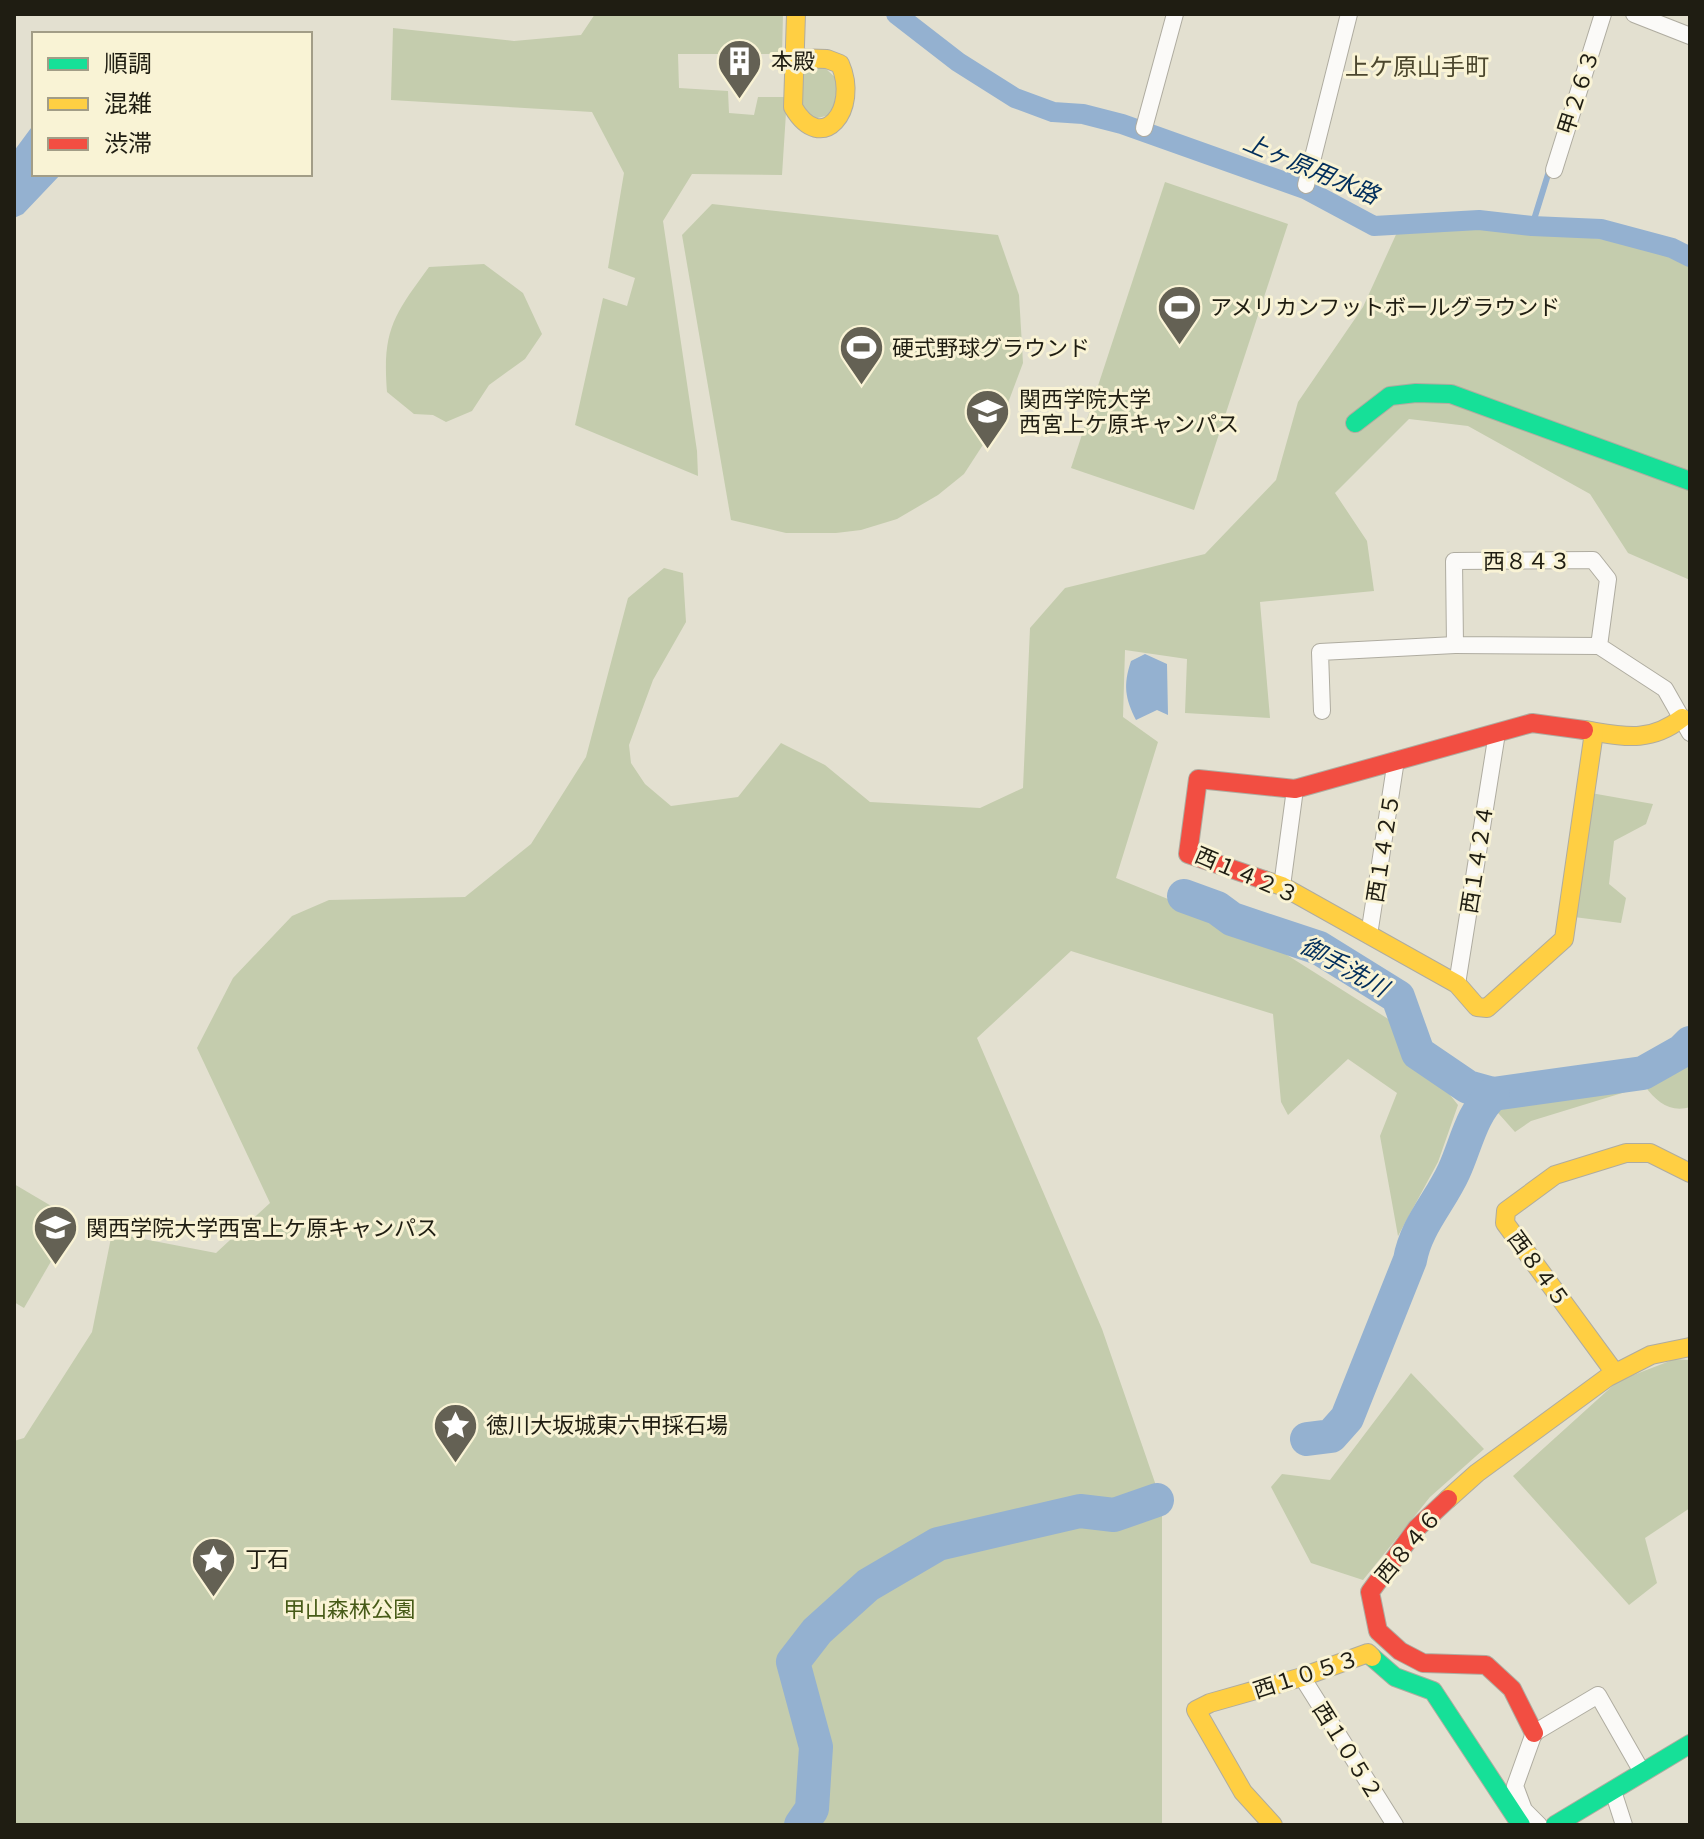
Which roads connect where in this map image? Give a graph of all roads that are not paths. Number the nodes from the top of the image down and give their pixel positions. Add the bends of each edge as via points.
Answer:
1 (796, 14) edge
2 (1175, 14) edge
3 (1349, 14) edge
4 (1603, 14) edge
5 (1634, 14) edge
6 (1690, 36) edge
7 (795, 58) dead end
8 (1144, 128) dead end
9 (1554, 170) dead end
10 (1306, 185) dead end
11 (1355, 423) dead end
12 (1690, 481) edge
13 (1455, 645) junction
14 (1599, 646) junction
15 (1322, 711) dead end
16 (1686, 725) edge
17 (1594, 732) junction
18 (1497, 733) junction
19 (1396, 760) junction
20 (1295, 789) junction
21 (1282, 886) junction
22 (1369, 935) junction
23 (1457, 984) junction
24 (1690, 1173) edge
25 (1690, 1347) edge
26 (1615, 1373) junction
27 (1302, 1677) junction
28 (1534, 1733) junction
29 (1690, 1744) edge
30 (1642, 1772) junction
31 (1613, 1791) junction
32 (1273, 1825) edge
33 (1395, 1825) edge
34 (1521, 1825) edge
35 (1539, 1825) edge
36 (1555, 1825) edge
37 (1624, 1825) edge

1 - 7 street
2 - 8 street
3 - 10 street
4 - 9 street, 甲２６３
5 - 6 street
11 - 12 street via 1390,396 1451,394
13 - 14 street
13 - 14 street, 西８４３ via 1454,561 1593,560 1608,579
13 - 15 street via 1320,652
14 - 16 street via 1665,689
16 - 17 street, 西１４２３ via 1637,738
17 - 18 street, 西１４２３ via 1532,723
17 - 23 street, 西１４２３ via 1564,939 1487,1008 1477,1007
18 - 19 street, 西１４２３
18 - 23 street, 西１４２４
19 - 20 street, 西１４２３
19 - 22 street, 西１４２５
20 - 21 street
20 - 21 street, 西１４２３ via 1198,779 1188,854
21 - 22 street, 西１４２３
22 - 23 street, 西１４２３
24 - 26 street, 西８４５ via 1650,1153 1626,1153 1555,1175 1506,1211 1505,1223
25 - 26 street, 西８４６ via 1651,1355
26 - 28 street, 西８４６ via 1477,1473 1417,1528 1370,1592 1378,1631 1400,1651 1423,1663 1486,1665 1512,1689
27 - 32 street, 西１０５３ via 1196,1710 1243,1792
27 - 33 street, 西１０５２
27 - 34 street, 西１０５３ via 1368,1653 1395,1677 1433,1691
28 - 30 street via 1598,1695
28 - 35 street via 1515,1786 1524,1810
29 - 30 street
30 - 31 street
31 - 36 street
31 - 37 street

